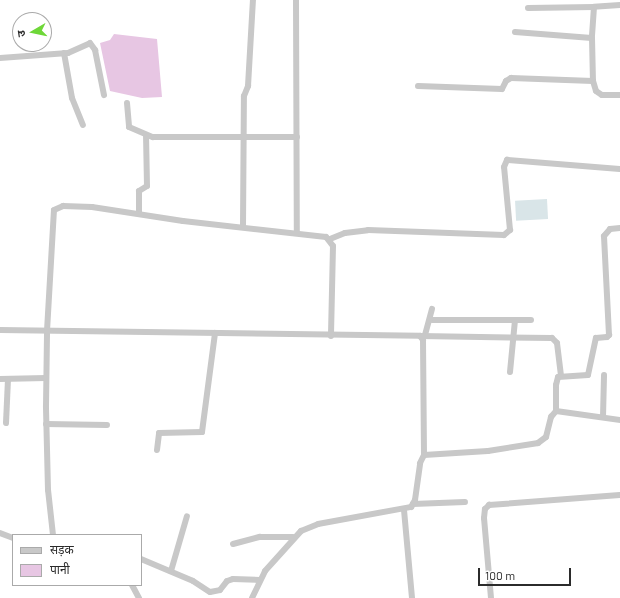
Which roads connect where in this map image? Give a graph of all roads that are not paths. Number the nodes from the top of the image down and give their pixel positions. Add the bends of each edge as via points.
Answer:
1 (253, 0) edge
2 (296, 0) edge
3 (620, 5) edge
4 (528, 8) dead end
5 (594, 8) junction
6 (515, 32) dead end
7 (592, 38) junction
8 (64, 54) junction
9 (0, 58) edge
10 (593, 81) junction
11 (418, 86) dead end
12 (104, 95) dead end
13 (620, 95) edge
14 (127, 103) dead end
15 (83, 125) dead end
16 (146, 136) junction
17 (297, 137) junction
18 (244, 138) junction
19 (620, 169) edge
20 (138, 214) junction
21 (243, 227) junction
22 (620, 228) edge
23 (297, 233) junction
24 (330, 239) junction
25 (432, 309) dead end
26 (432, 320) dead end
27 (515, 320) junction
28 (531, 320) dead end
29 (0, 330) edge
30 (47, 331) junction
31 (215, 333) junction
32 (331, 336) junction
33 (422, 336) junction
34 (513, 336) junction
35 (510, 372) dead end
36 (561, 375) junction
37 (604, 375) dead end
38 (46, 378) junction
39 (0, 379) edge
40 (8, 379) junction
41 (556, 411) junction
42 (603, 417) junction
43 (620, 420) edge
44 (6, 423) dead end
45 (46, 424) junction
46 (107, 425) dead end
47 (157, 450) dead end
48 (424, 455) junction
49 (620, 495) edge
50 (465, 502) dead end
51 (413, 504) junction
52 (404, 510) junction
53 (187, 516) dead end
54 (0, 533) edge
55 (53, 534) edge
56 (293, 537) junction
57 (12, 538) edge
58 (234, 544) dead end
59 (142, 559) edge
60 (171, 571) junction
61 (260, 580) junction
62 (133, 586) edge
63 (139, 598) edge
64 (252, 598) edge
65 (412, 598) edge
66 (491, 598) edge

1 - 18 street via 248,86 244,96
2 - 17 street
3 - 5 street
4 - 5 street
5 - 7 street
6 - 7 street
7 - 10 street
8 - 9 street
8 - 12 street via 87,43 92,44
8 - 15 street via 72,98
10 - 11 street via 511,78 506,81 502,90
10 - 13 street via 599,94
14 - 16 street via 129,127
16 - 18 street via 171,139
16 - 20 street via 148,186 139,191
17 - 18 street
17 - 23 street
18 - 21 street
19 - 24 street via 507,160 504,167 510,230 504,235 368,230 345,233
20 - 21 street
20 - 30 street via 92,207 63,206 54,210
21 - 23 street
22 - 36 street via 610,229 604,236 609,334 607,337 596,338 588,375
23 - 24 street
24 - 32 street via 333,253
25 - 33 street
26 - 27 street
27 - 28 street
27 - 34 street
29 - 30 street
30 - 31 street
30 - 38 street
31 - 32 street
31 - 47 street via 202,432 159,433
32 - 33 street
33 - 34 street
33 - 48 street
34 - 35 street
34 - 36 street via 555,340
36 - 41 street via 556,385
37 - 42 street
38 - 40 street
38 - 45 street
39 - 40 street
40 - 44 street
41 - 42 street
41 - 48 street via 551,417 546,437 538,443 488,451
42 - 43 street
45 - 46 street
45 - 55 street via 48,490
48 - 51 street via 420,463
49 - 66 street via 489,505 485,509 484,518
50 - 51 street
51 - 52 street
52 - 56 street via 318,524 305,528
52 - 65 street
53 - 60 street
54 - 57 street
56 - 58 street via 260,537
56 - 61 street
59 - 60 street
60 - 61 street via 213,592 220,590 227,581 233,579
61 - 64 street
62 - 63 street

